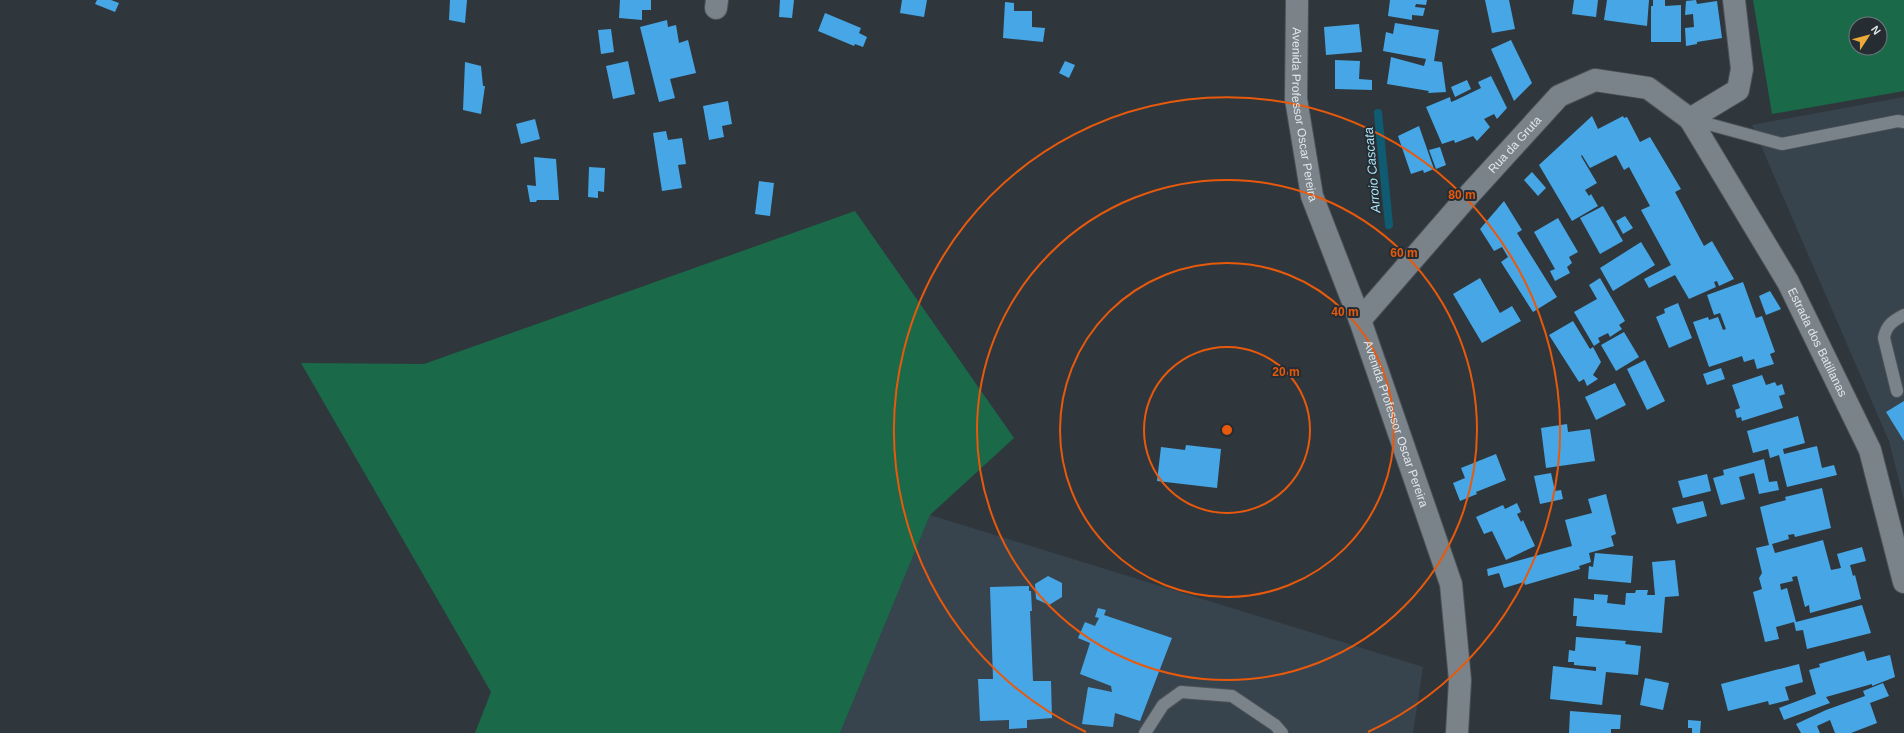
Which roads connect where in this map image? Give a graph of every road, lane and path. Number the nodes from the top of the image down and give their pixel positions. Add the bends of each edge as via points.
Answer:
1 (1297, 0) edge
2 (1734, 0) edge
3 (1690, 119) junction
4 (1904, 122) edge
5 (1904, 316) edge
6 (1360, 320) junction
7 (1897, 391) dead end
8 (1904, 582) edge
9 (1145, 733) edge
10 (1282, 733) edge
11 (1457, 733) edge

1 - 6 street, Avenida Professor Oscar Pereira via 1296,99 1312,196
2 - 3 street via 1742,69 1738,90
3 - 4 lane via 1782,144 1898,121
3 - 6 street, Rua da Gruta via 1648,88 1595,80 1559,96
3 - 8 street, Estrada dos Batillanas via 1788,282 1870,450
5 - 7 lane via 1893,321 1886,329 1884,338
6 - 11 street, Avenida Professor Oscar Pereira via 1450,584 1460,680
9 - 10 lane via 1163,705 1181,692 1232,696 1275,725

